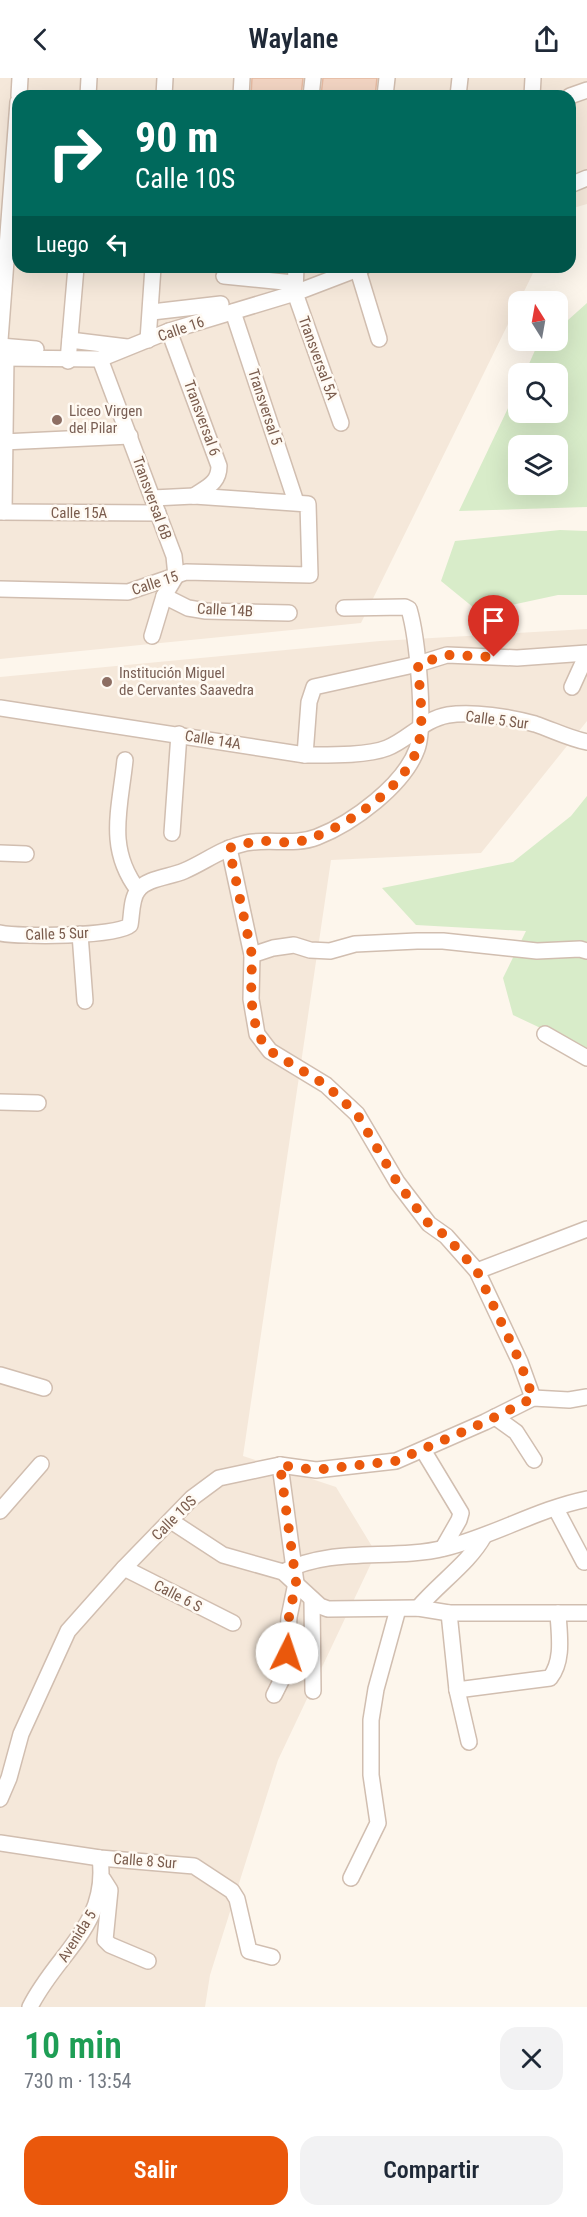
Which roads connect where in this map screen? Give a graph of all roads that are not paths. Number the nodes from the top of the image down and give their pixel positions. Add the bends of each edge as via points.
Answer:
1 (12, 206) edge
2 (75, 273) edge
3 (153, 273) edge
4 (224, 273) edge
5 (228, 273) edge
6 (295, 273) edge
7 (343, 273) edge
8 (360, 273) edge
9 (294, 288) junction
10 (225, 311) junction
11 (152, 312) junction
12 (169, 331) junction
13 (379, 339) dead end
14 (0, 340) edge
15 (70, 340) junction
16 (148, 340) junction
17 (127, 347) junction
18 (2, 354) edge
19 (100, 359) junction
20 (63, 360) junction
21 (341, 423) dead end
22 (130, 436) junction
23 (3, 442) junction
24 (194, 495) junction
25 (302, 503) junction
26 (155, 506) junction
27 (2, 512) edge
28 (176, 576) junction
29 (0, 589) edge
30 (164, 596) junction
31 (344, 608) dead end
32 (289, 613) dead end
33 (152, 636) dead end
34 (587, 653) edge
35 (418, 664) junction
36 (572, 687) dead end
37 (0, 708) edge
38 (421, 727) junction
39 (179, 734) junction
40 (587, 742) edge
41 (305, 755) junction
42 (125, 760) dead end
43 (172, 833) dead end
44 (229, 848) junction
45 (0, 853) edge
46 (26, 854) dead end
47 (138, 890) junction
48 (0, 933) edge
49 (80, 934) junction
50 (587, 951) edge
51 (252, 955) junction
52 (85, 1001) dead end
53 (545, 1034) dead end
54 (587, 1058) edge
55 (0, 1102) edge
56 (38, 1103) dead end
57 (587, 1229) edge
58 (477, 1271) junction
59 (0, 1375) edge
60 (44, 1388) dead end
61 (587, 1397) edge
62 (533, 1398) junction
63 (495, 1417) junction
64 (423, 1450) junction
65 (534, 1460) dead end
66 (41, 1464) dead end
67 (280, 1465) junction
68 (587, 1499) edge
69 (556, 1509) junction
70 (0, 1510) edge
71 (171, 1521) junction
72 (484, 1536) junction
73 (442, 1548) junction
74 (584, 1562) dead end
75 (124, 1569) junction
76 (288, 1569) junction
77 (296, 1582) junction
78 (312, 1599) junction
79 (398, 1608) junction
80 (418, 1608) junction
81 (587, 1612) edge
82 (449, 1613) junction
83 (558, 1613) junction
84 (233, 1623) dead end
85 (457, 1690) junction
86 (313, 1691) dead end
87 (274, 1695) dead end
88 (469, 1742) dead end
89 (5, 1776) edge
90 (0, 1799) edge
91 (0, 1843) edge
92 (99, 1858) junction
93 (351, 1878) dead end
94 (103, 1879) junction
95 (272, 1957) dead end
96 (148, 1961) dead end
97 (30, 2007) edge

1 - 14 street
2 - 15 street
3 - 11 street
4 - 10 street
5 - 9 street
6 - 9 street
7 - 9 street, Calle 16
8 - 13 street
9 - 10 street, Calle 16
9 - 21 street, Transversal 5A
10 - 11 street
10 - 12 street, Calle 16
10 - 25 street, Transversal 5
11 - 16 street
12 - 16 street, Calle 16
12 - 24 street, Transversal 6 via 219,466 215,482
15 - 17 street
15 - 20 street
16 - 17 street, Calle 16
17 - 19 street, Calle 16
18 - 20 street, Calle 16
18 - 23 street
19 - 20 street, Calle 16
19 - 22 street, Transversal 6B
22 - 23 street
22 - 26 street, Transversal 6B
23 - 27 street
24 - 25 street, Calle 15A
24 - 26 street, Calle 15A
25 - 28 street, Calle 15 via 310,575 196,572
26 - 27 street, Calle 15A
26 - 28 street, Transversal 6B via 174,556
28 - 29 street, Calle 15 via 128,592
28 - 30 street
30 - 32 street, Calle 14B via 188,608 206,611
30 - 33 street
31 - 35 street via 409,609
34 - 35 street via 518,658 447,655
34 - 36 street
35 - 38 street
35 - 41 street via 318,685 311,691
37 - 39 street, Calle 14A
38 - 40 street, Calle 5 Sur via 447,715 477,714 533,724
38 - 41 street, Calle 14A via 384,749
38 - 44 street via 410,765 349,822 316,838 293,843 258,842
39 - 41 street, Calle 14A
39 - 43 street
42 - 47 street via 117,840 125,873
44 - 47 street
44 - 51 street
45 - 46 street
47 - 49 street, Calle 5 Sur via 127,928
48 - 49 street, Calle 5 Sur
49 - 52 street
50 - 51 street via 417,941 355,944 330,951 294,945
51 - 58 street via 251,999 257,1034 270,1051 326,1085 357,1114 403,1190 429,1224 446,1236
53 - 54 street
55 - 56 street
57 - 58 street
58 - 62 street
59 - 60 street
61 - 62 street, Calle 10S
62 - 63 street, Calle 10S
63 - 64 street, Calle 10S
63 - 65 street via 516,1432
64 - 67 street, Calle 10S via 396,1461 356,1467 315,1470
64 - 73 street via 460,1512
66 - 70 street
67 - 71 street, Calle 10S via 219,1478 192,1498
67 - 76 street
68 - 69 street
69 - 72 street
69 - 74 street
71 - 75 street, Calle 10S
71 - 76 street via 223,1555
72 - 73 street
72 - 80 street
73 - 76 street via 330,1558
75 - 84 street, Calle 6 S
75 - 89 street, Calle 10S via 68,1631
76 - 77 street
77 - 78 street
77 - 87 street via 289,1617 286,1671
78 - 79 street via 328,1609
78 - 86 street
79 - 80 street
79 - 93 street via 371,1720 370,1775 378,1822
80 - 82 street
81 - 83 street
82 - 83 street
82 - 85 street
83 - 85 street via 559,1657 550,1678
85 - 88 street
89 - 90 street, Calle 10S
91 - 92 street, Calle 8 Sur
92 - 94 street, Avenida 5
92 - 95 street, Calle 8 Sur via 194,1866 232,1891 249,1951
94 - 96 street via 110,1890 105,1940
94 - 97 street, Avenida 5 via 94,1911

